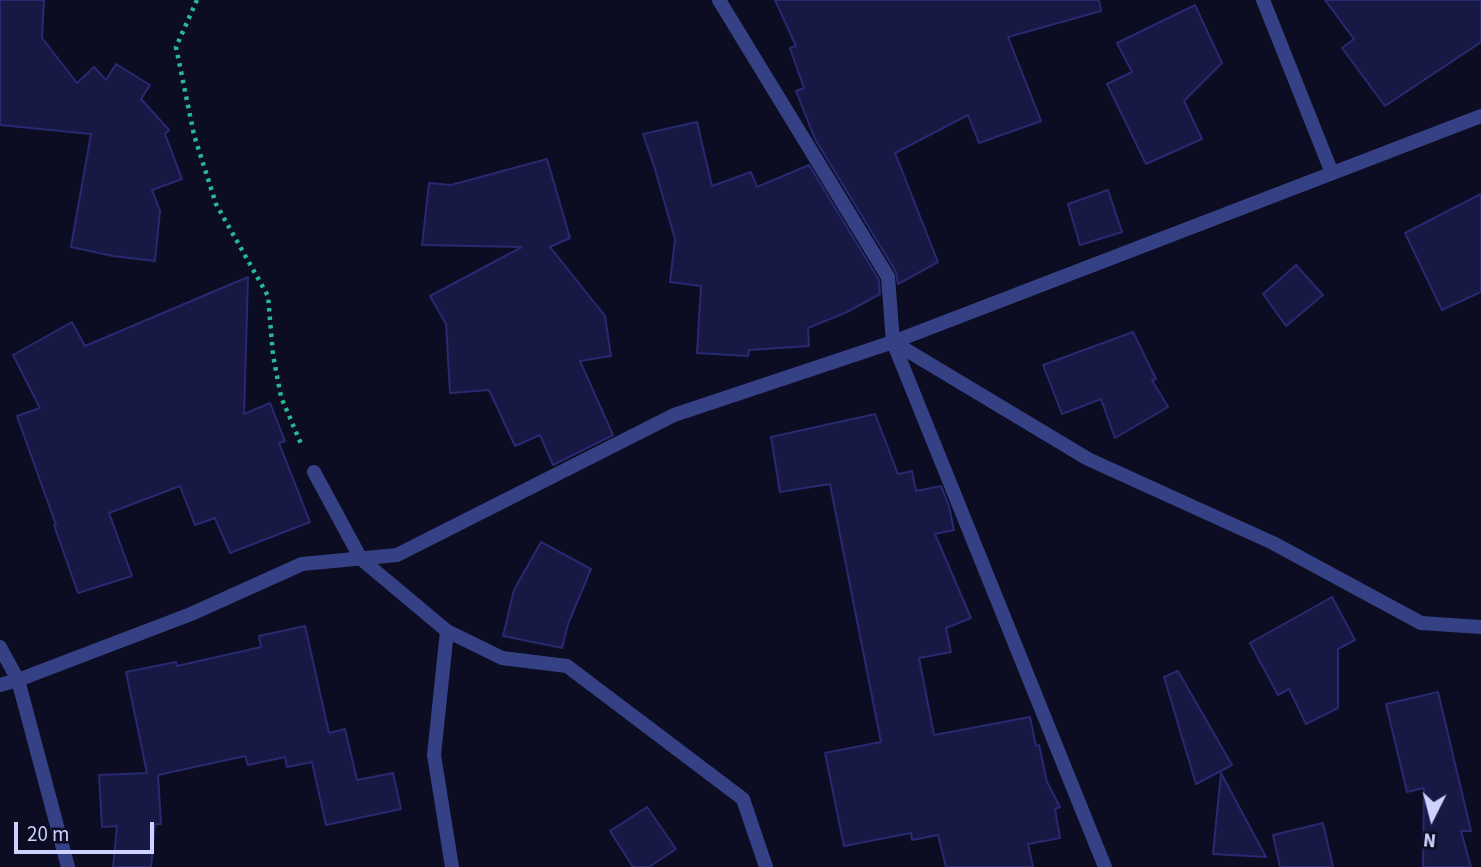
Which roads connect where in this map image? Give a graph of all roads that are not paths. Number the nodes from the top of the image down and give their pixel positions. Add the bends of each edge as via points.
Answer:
1 (719, 0) edge
2 (1264, 0) edge
3 (1481, 116) edge
4 (1332, 173) junction
5 (893, 342) junction
6 (314, 472) road end
7 (361, 559) junction
8 (1481, 627) edge
9 (446, 631) junction
10 (0, 647) edge
11 (18, 680) junction
12 (0, 685) edge
13 (68, 867) edge
14 (452, 867) edge
15 (766, 867) edge
16 (1105, 867) edge

1 - 5 street via 888,277
2 - 4 street
3 - 4 street
4 - 5 street
5 - 7 street via 674,415 397,555
5 - 8 street via 1088,459 1273,543 1420,623
5 - 16 street
6 - 7 street
7 - 9 street
7 - 11 street via 302,564 191,614
9 - 14 street via 434,755
9 - 15 street via 502,658 567,666 743,799
10 - 11 street
11 - 12 street
11 - 13 street

